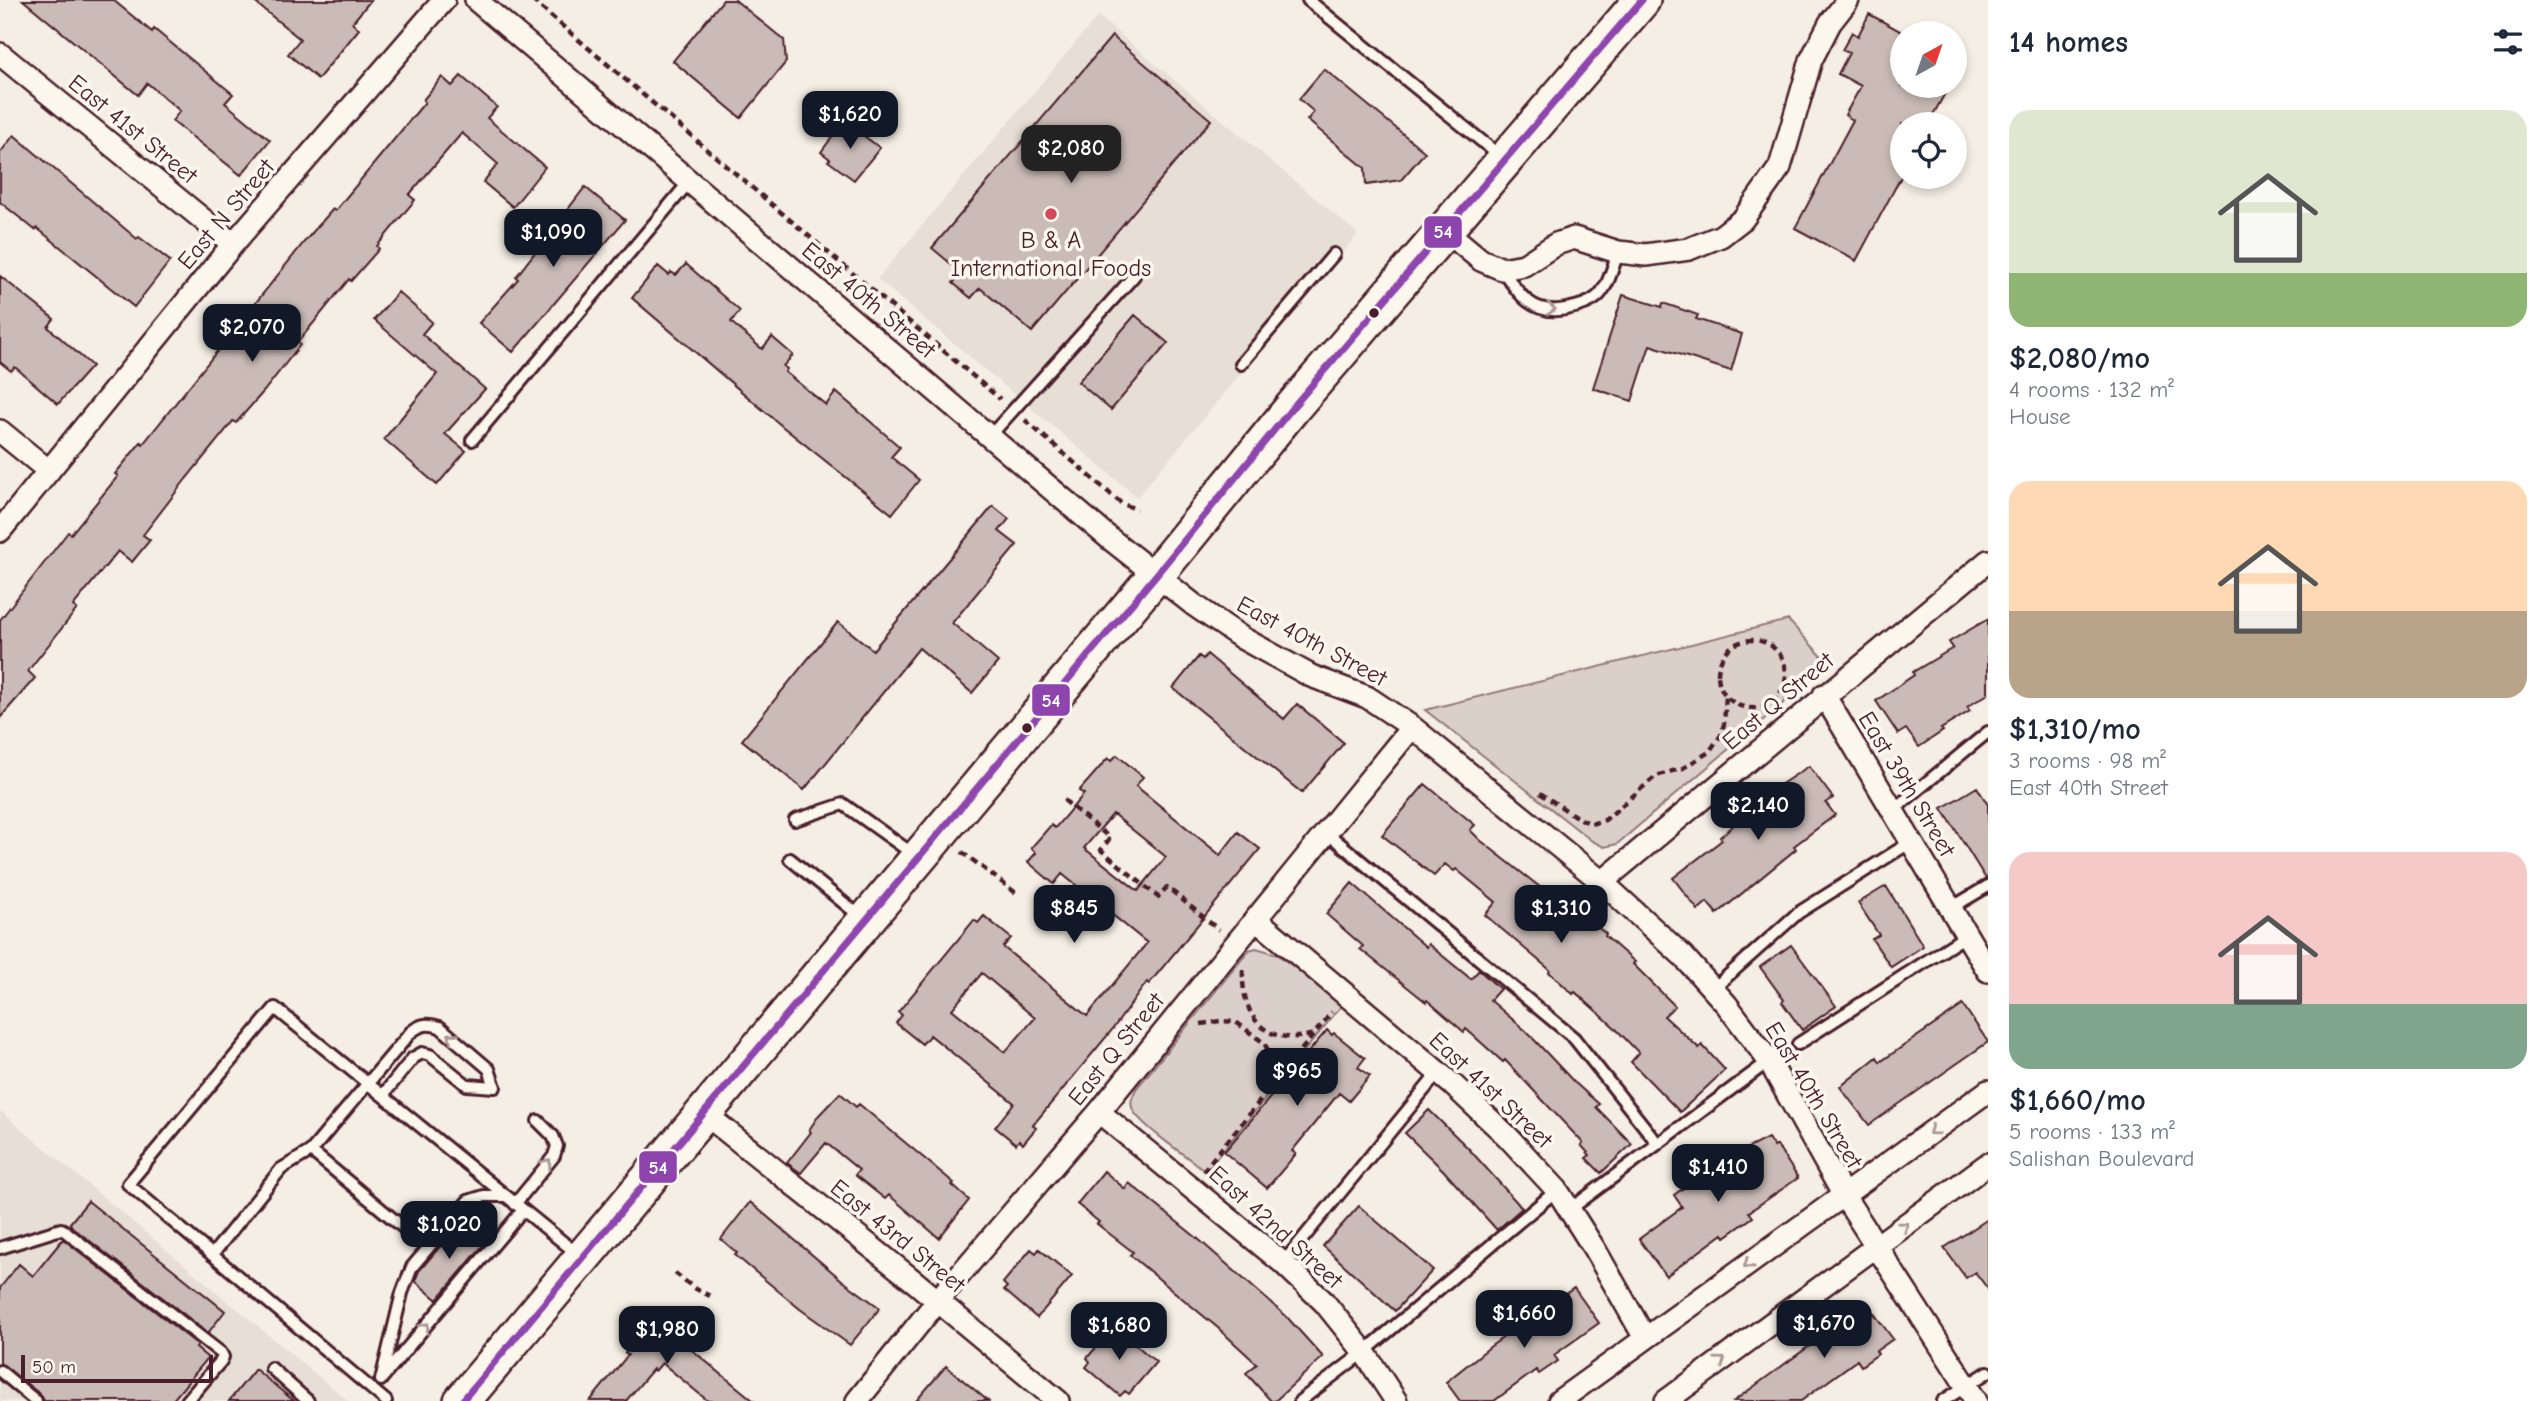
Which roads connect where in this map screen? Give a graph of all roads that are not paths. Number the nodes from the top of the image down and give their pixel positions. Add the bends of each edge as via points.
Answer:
1 (444, 0) edge
2 (476, 0) edge
3 (1308, 0) edge
4 (1642, 0) edge
5 (1848, 0) edge
6 (0, 54) edge
7 (1505, 160) junction
8 (690, 181) junction
9 (1446, 231) junction
10 (233, 244) junction
11 (1618, 252) junction
12 (1334, 254) dead end
13 (1502, 269) junction
14 (1134, 276) dead end
15 (1241, 365) dead end
16 (0, 431) edge
17 (989, 436) junction
18 (472, 440) dead end
19 (49, 471) junction
20 (0, 531) edge
21 (1988, 561) edge
22 (1156, 575) junction
23 (1824, 695) junction
24 (1412, 727) junction
25 (1988, 732) edge
26 (1892, 811) junction
27 (795, 820) dead end
28 (1326, 832) junction
29 (1911, 842) junction
30 (918, 858) junction
31 (790, 859) dead end
32 (1602, 882) junction
33 (1988, 886) edge
34 (1951, 908) junction
35 (1256, 919) junction
36 (866, 921) junction
37 (1967, 935) junction
38 (1988, 971) edge
39 (1713, 989) junction
40 (1798, 1044) dead end
41 (1769, 1061) junction
42 (1438, 1073) junction
43 (368, 1083) junction
44 (1988, 1091) edge
45 (383, 1096) junction
46 (1100, 1112) junction
47 (704, 1113) junction
48 (538, 1121) dead end
49 (1658, 1144) junction
50 (311, 1151) junction
51 (1988, 1164) edge
52 (1557, 1190) junction
53 (1844, 1196) junction
54 (515, 1203) junction
55 (1569, 1210) junction
56 (410, 1233) dead end
57 (1877, 1245) junction
58 (0, 1248) edge
59 (212, 1255) junction
60 (582, 1258) junction
61 (1283, 1263) junction
62 (938, 1300) junction
63 (1645, 1338) junction
64 (1364, 1352) junction
65 (271, 1368) dead end
66 (0, 1371) edge
67 (1988, 1372) edge
68 (381, 1380) junction
69 (373, 1390) junction
70 (1692, 1393) edge
71 (1972, 1394) edge
72 (1051, 1399) edge
73 (36, 1401) edge
74 (187, 1401) edge
75 (308, 1401) edge
76 (386, 1401) edge
77 (462, 1401) edge
78 (857, 1401) edge
79 (1300, 1401) edge
80 (1396, 1401) edge
81 (1559, 1401) edge
82 (1666, 1401) edge
83 (1943, 1401) edge

1 - 10 street, East N Street
2 - 8 street, East 40th Street
3 - 7 lane
4 - 7 main road
5 - 11 street via 1811,60 1780,167 1743,219 1721,236 1689,249 1646,255
6 - 10 street, East 41st Street
7 - 9 main road
8 - 17 street, East 40th Street
8 - 18 lane
9 - 13 street via 1481,260
9 - 22 main road via 1293,407
10 - 19 street, East N Street
11 - 13 street via 1574,239 1556,244 1524,265
13 -> 11 lane via 1517,293 1533,307 1556,311 1598,296
12 - 15 lane
14 - 17 lane
16 - 19 street
17 - 22 street, East 40th Street
19 - 20 street, East N Street
21 - 23 street, East Q Street
22 - 24 street, East 40th Street via 1242,638 1311,676 1367,697
22 - 30 main road
23 - 26 street, East 39th Street
23 - 32 street, East Q Street
24 - 28 street, East Q Street
24 - 32 street, East 40th Street
25 - 26 lane
26 - 29 street, East 39th Street
27 - 30 lane via 843,804
28 - 35 street, East Q Street
28 - 49 lane via 1574,1038
29 - 34 street, East 39th Street
29 - 39 lane via 1798,913
30 - 36 main road
31 - 36 lane
32 - 39 street, East 40th Street
33 - 34 lane
34 - 37 street, East 39th Street
35 - 42 street, East 41st Street
35 - 46 street, East Q Street
36 - 47 main road
37 - 38 street, East 39th Street
37 - 40 lane
39 - 41 street, East 40th Street
41 - 49 lane
41 - 53 street, East 40th Street
42 - 52 street, East 41st Street
42 - 61 lane
43 - 45 lane
45 -> 43 lane via 422,1053 467,1085 495,1087 489,1069 440,1027 430,1024 411,1032
43 - 50 lane
43 - 59 lane via 275,1008 128,1184
44 -> 53 street
45 - 54 lane
46 - 61 street, East 42nd Street
46 - 62 street, East Q Street
47 - 60 main road
47 - 62 street, East 43rd Street
54 -> 48 lane via 554,1156 557,1146
49 - 55 lane
50 - 56 lane
50 - 59 lane via 281,1169
57 -> 51 street
52 - 55 street, East 41st Street
52 - 64 lane
53 - 57 street, East 40th Street
53 -> 63 street
54 - 60 lane
68 -> 54 lane
54 - 68 lane via 484,1196 468,1201 412,1267
55 - 63 street, East 41st Street
70 -> 57 street
57 - 71 street, East 40th Street
58 - 74 lane via 61,1229 221,1353 221,1361
59 - 69 lane
60 - 77 main road
61 - 64 street, East 42nd Street via 1324,1302
62 - 72 street, East 43rd Street
62 - 78 street, East Q Street
63 - 81 street
64 - 79 lane
64 - 80 street, East 42nd Street
65 - 75 lane
66 - 73 lane
67 - 71 lane
68 - 69 lane
69 - 76 lane
70 - 82 street
71 - 83 lane

